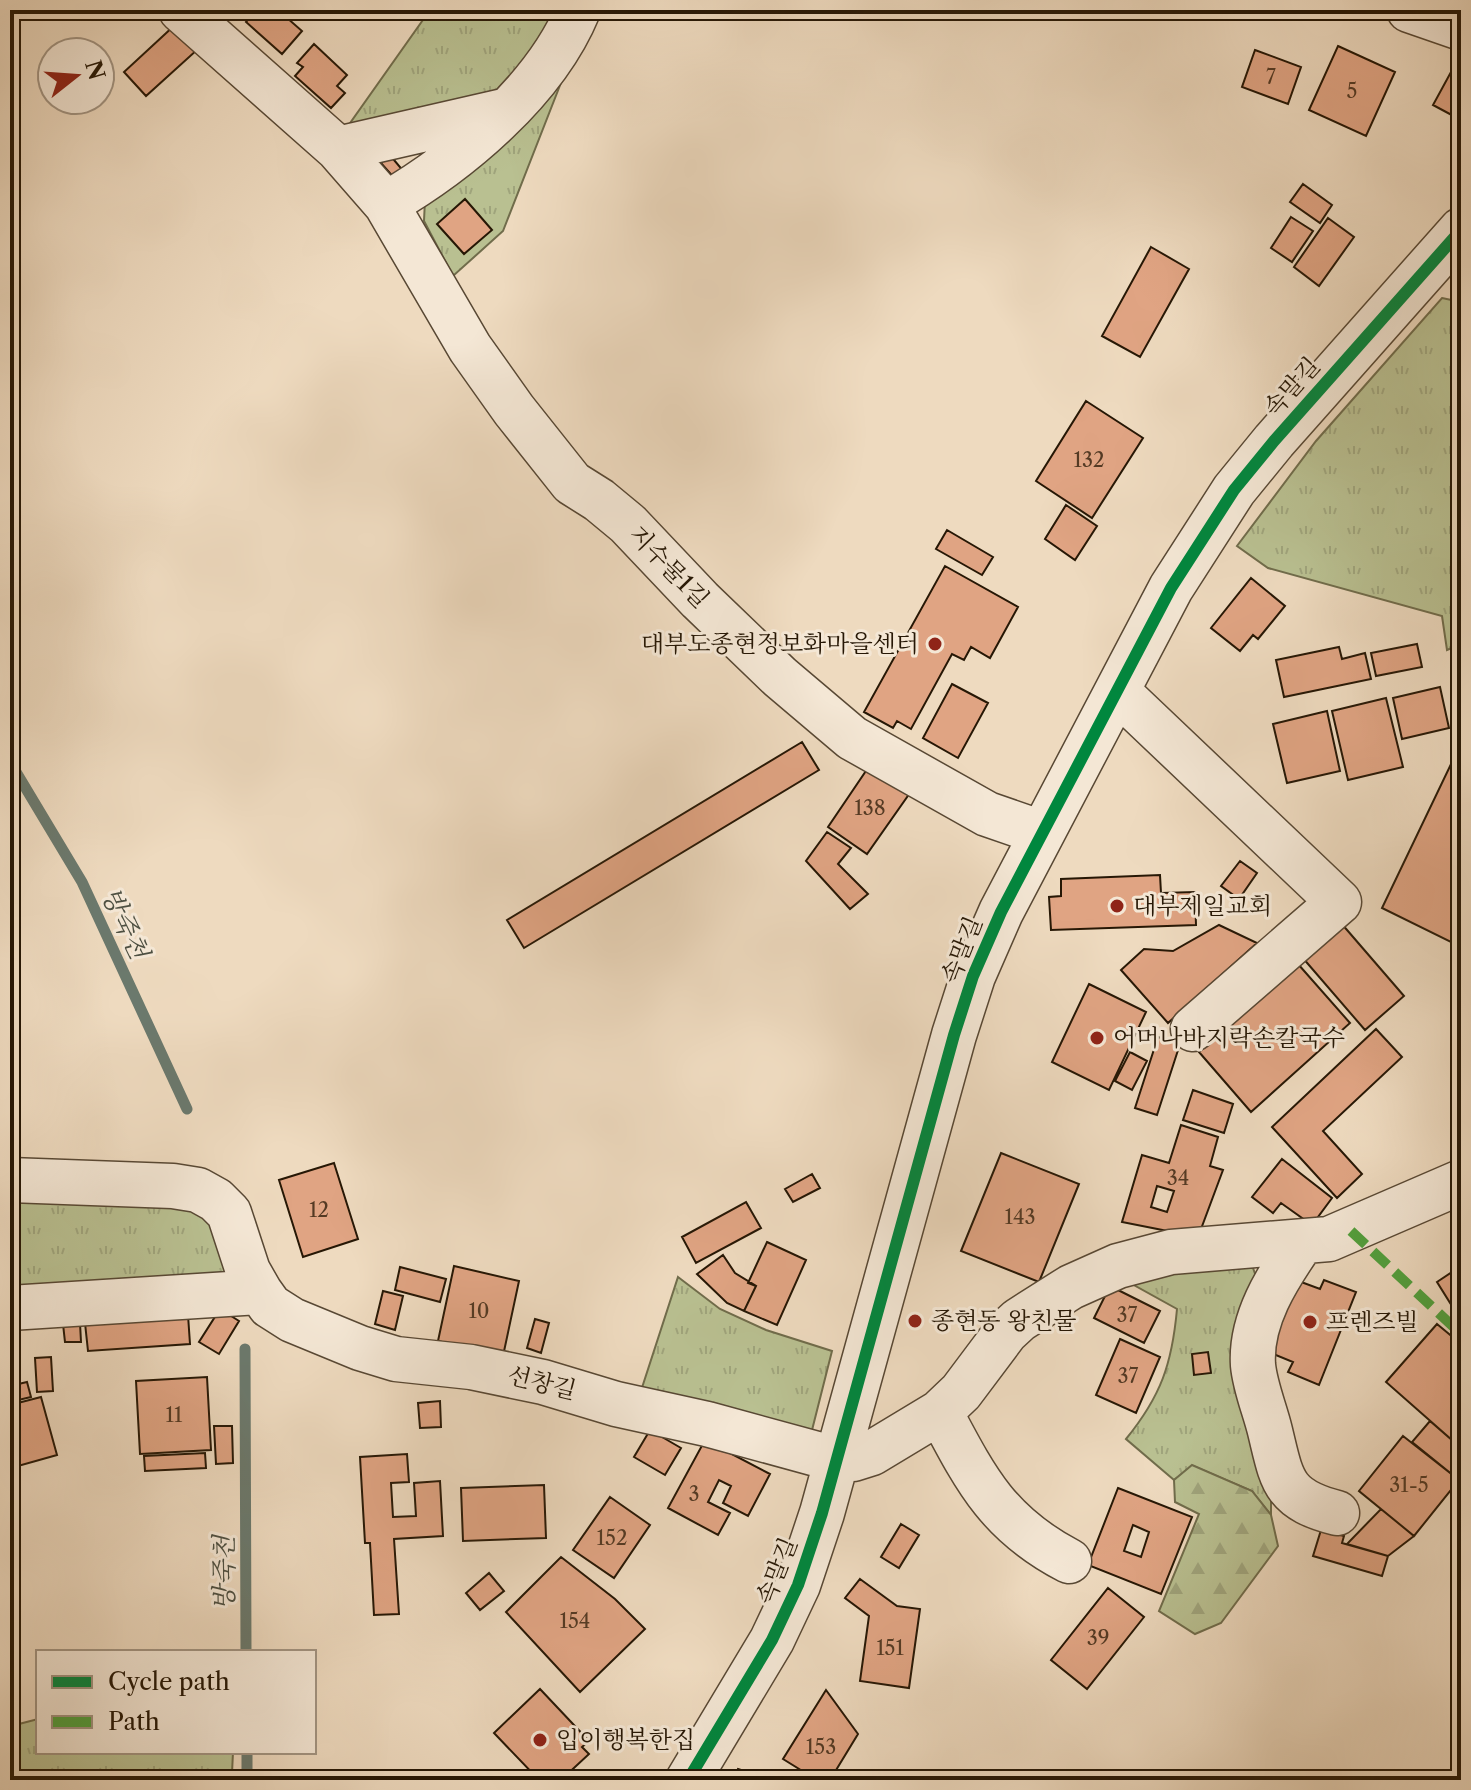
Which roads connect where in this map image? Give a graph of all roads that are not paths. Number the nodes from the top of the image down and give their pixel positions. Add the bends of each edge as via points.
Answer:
1 (181, 10) edge
2 (578, 10) edge
3 (1409, 10) edge
4 (1461, 28) edge
5 (506, 110) junction
6 (338, 149) junction
7 (386, 204) junction
8 (1461, 230) edge
9 (1117, 691) junction
10 (1042, 833) junction
11 (1193, 1029) dead end
12 (10, 1180) edge
13 (1461, 1182) edge
14 (1302, 1242) junction
15 (260, 1292) junction
16 (10, 1308) edge
17 (940, 1412) junction
18 (835, 1459) junction
19 (1337, 1513) dead end
20 (1069, 1561) dead end
21 (688, 1780) edge

1 - 6 street, 지수물1길
2 - 5 street via 545,70
3 - 4 street
5 - 6 street
5 - 7 street via 439,170
6 - 7 street, 지수물1길
7 - 10 street, 지수물1길 via 470,348 572,483 628,524 780,677 852,738 987,814
8 - 9 street, 속말길 via 1234,490 1171,588
9 - 10 street, 속말길
9 - 11 street via 1339,902
10 - 18 street, 속말길 via 973,976
12 - 15 street, 선창길 via 198,1190 229,1213
13 - 14 street via 1351,1231
14 - 17 street via 1147,1256 1071,1287 1006,1332
14 - 19 street via 1269,1293 1253,1366 1285,1483 1314,1507
15 - 16 street
15 - 18 street, 선창길 via 292,1320 396,1359 543,1382
17 - 18 street via 872,1453
17 - 20 street via 988,1496 1013,1525
18 - 21 street, 속말길 via 798,1585 772,1640

